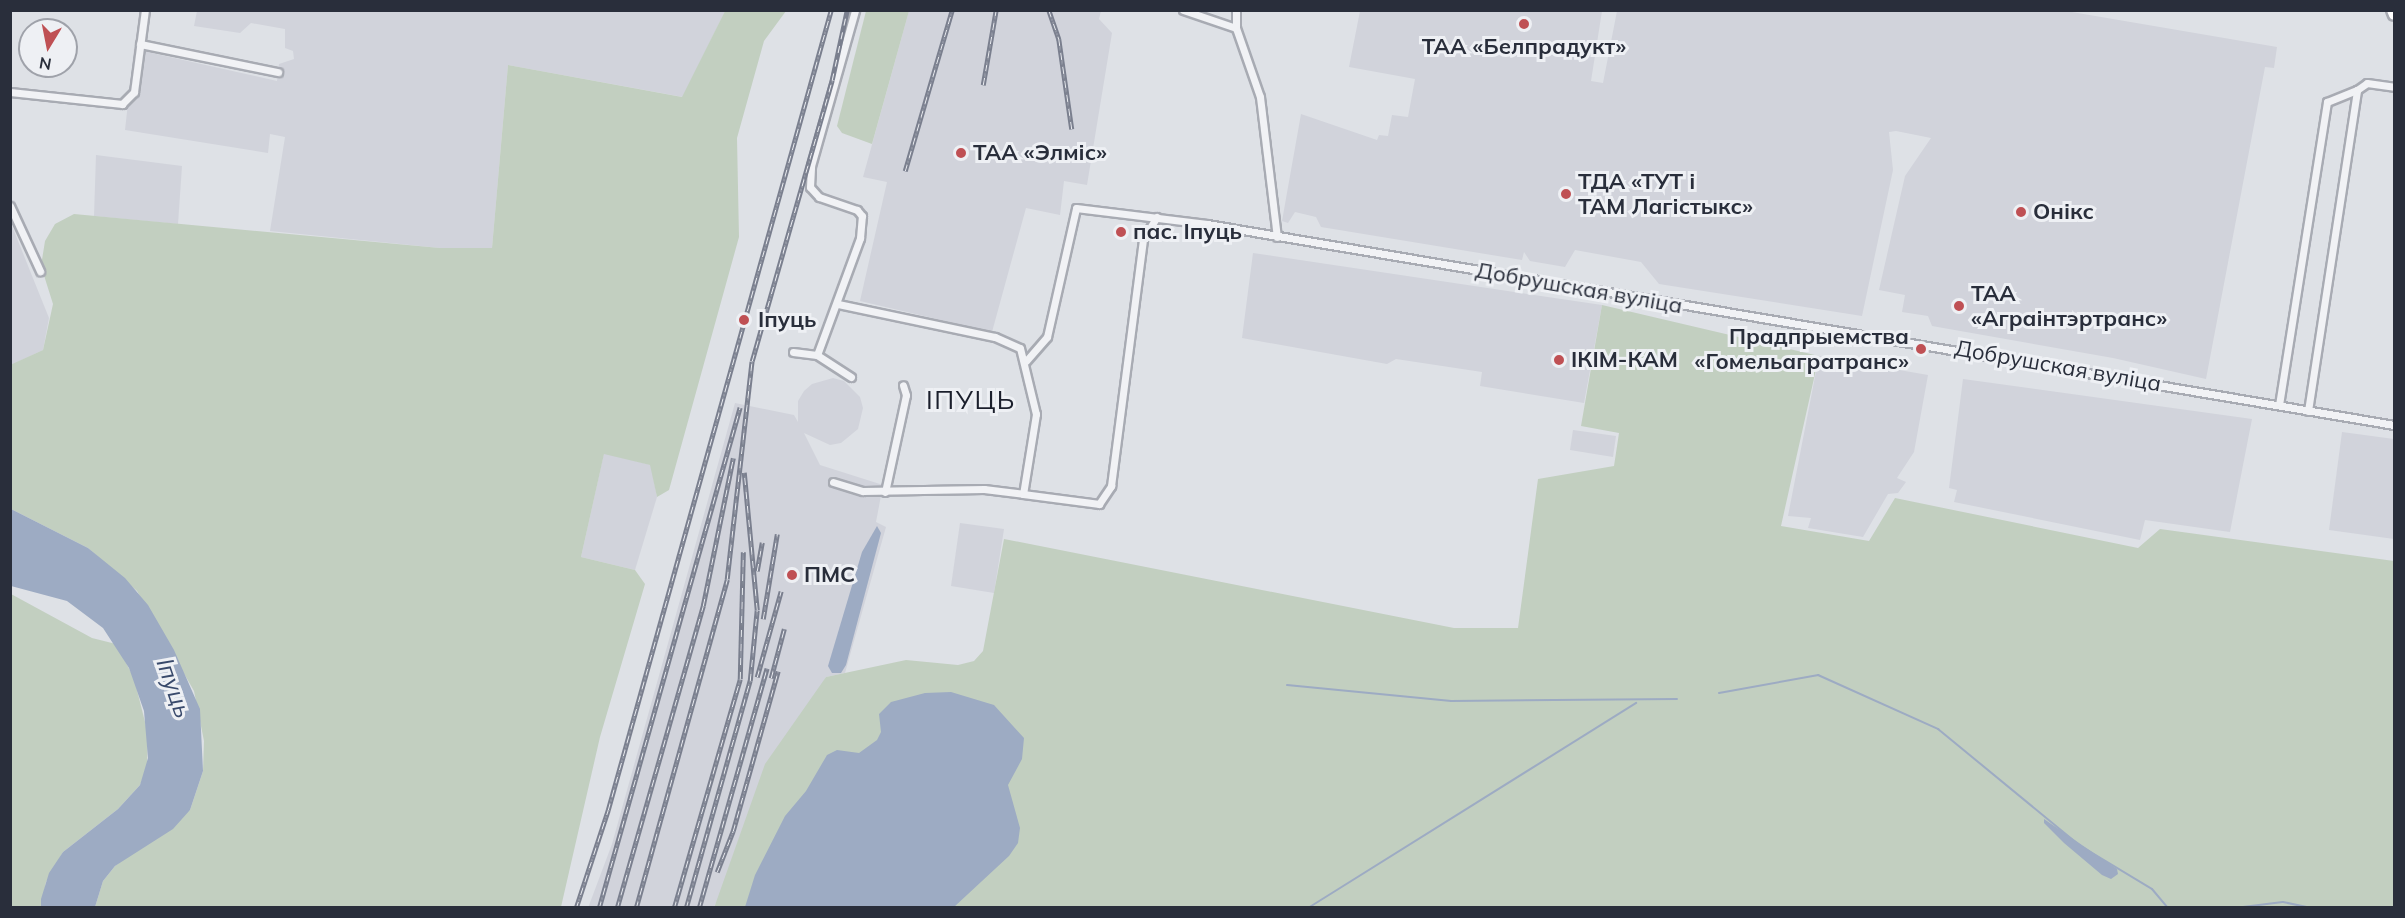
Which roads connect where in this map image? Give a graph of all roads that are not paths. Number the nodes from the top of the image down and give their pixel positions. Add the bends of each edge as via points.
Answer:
1 (145, 10) edge
2 (855, 10) edge
3 (1183, 10) edge
4 (1236, 10) edge
5 (2392, 10) edge
6 (2394, 15) edge
7 (1236, 28) junction
8 (140, 44) junction
9 (278, 72) dead end
10 (2394, 87) edge
11 (2357, 90) junction
12 (10, 92) edge
13 (10, 206) edge
14 (1156, 217) junction
15 (1277, 237) junction
16 (40, 271) dead end
17 (838, 304) junction
18 (793, 352) dead end
19 (817, 355) junction
20 (1026, 361) junction
21 (851, 377) dead end
22 (903, 385) dead end
23 (2279, 405) junction
24 (2307, 411) junction
25 (2394, 425) edge
26 (833, 482) dead end
27 (885, 492) junction
28 (1023, 494) junction

1 - 8 street
2 - 17 street via 811,166 813,194 857,210 862,216 860,238
3 - 7 street
4 - 7 street
5 - 6 main road
7 - 15 street via 1260,97
8 - 9 street
8 - 12 street via 134,92 122,104
10 - 11 street via 2367,83
11 - 23 street via 2327,102
11 - 24 street
13 - 16 street
14 - 15 street, Добрушская вуліца
14 - 20 street, Добрушская вуліца via 1076,208 1047,337
14 - 28 street via 1143,239 1119,443 1106,498 1099,504
15 - 23 street, Добрушская вуліца
17 - 19 street via 830,315
17 - 20 street via 1004,339 1020,348
18 - 19 street
19 - 21 street
20 - 28 street via 1036,414
22 - 27 street via 906,395
23 - 24 street, Добрушская вуліца
24 - 25 street, Добрушская вуліца
26 - 27 street via 863,491
27 - 28 street via 984,489

